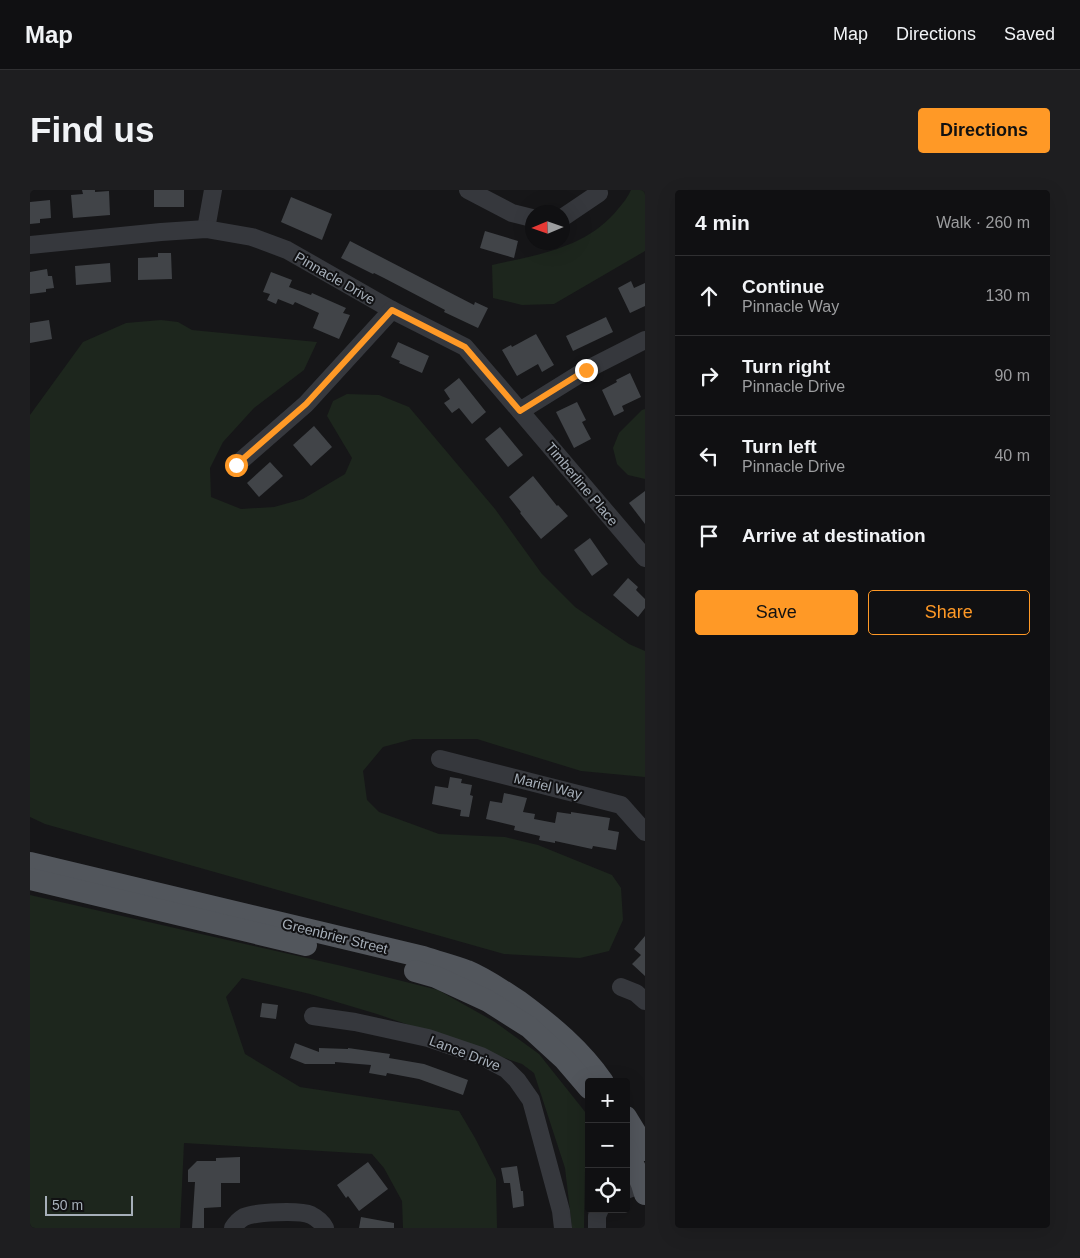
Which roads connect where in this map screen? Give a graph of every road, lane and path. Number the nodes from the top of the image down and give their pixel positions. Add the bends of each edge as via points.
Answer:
1 (212, 190) edge
2 (468, 190) edge
3 (599, 193) dead end
4 (570, 213) edge
5 (525, 216) edge
6 (206, 229) junction
7 (30, 245) edge
8 (392, 310) junction
9 (645, 340) edge
10 (520, 411) junction
11 (236, 465) dead end
12 (645, 558) edge
13 (440, 759) dead end
14 (645, 832) edge
15 (30, 863) edge
16 (30, 879) edge
17 (622, 987) dead end
18 (645, 1001) edge
19 (313, 1016) dead end
20 (600, 1078) edge
21 (585, 1083) edge
22 (630, 1123) edge
23 (645, 1150) edge
24 (630, 1159) edge
25 (640, 1186) edge
26 (598, 1213) edge
27 (233, 1228) edge
28 (325, 1228) edge
29 (563, 1228) edge
30 (597, 1228) edge

1 - 6 street
2 - 5 street
3 - 4 street
6 - 7 street, Pinnacle Drive
6 - 8 street, Pinnacle Drive via 252,236 287,250
8 - 10 street, Pinnacle Drive via 465,347
8 - 11 street via 306,404
9 - 10 street via 586,370
10 - 12 street, Timberline Place
13 - 14 street, Mariel Way via 621,805
15 - 20 main road, Greenbrier Street via 423,957 468,972 500,988 563,1036
16 - 21 main road, Greenbrier Street via 436,977 488,1000 529,1027
17 - 18 street
19 - 29 street, Lance Drive via 428,1038 481,1056 506,1069 531,1100
22 - 23 main road
24 - 25 main road
26 - 30 street
27 - 28 street via 244,1217 259,1213 302,1212 319,1220

